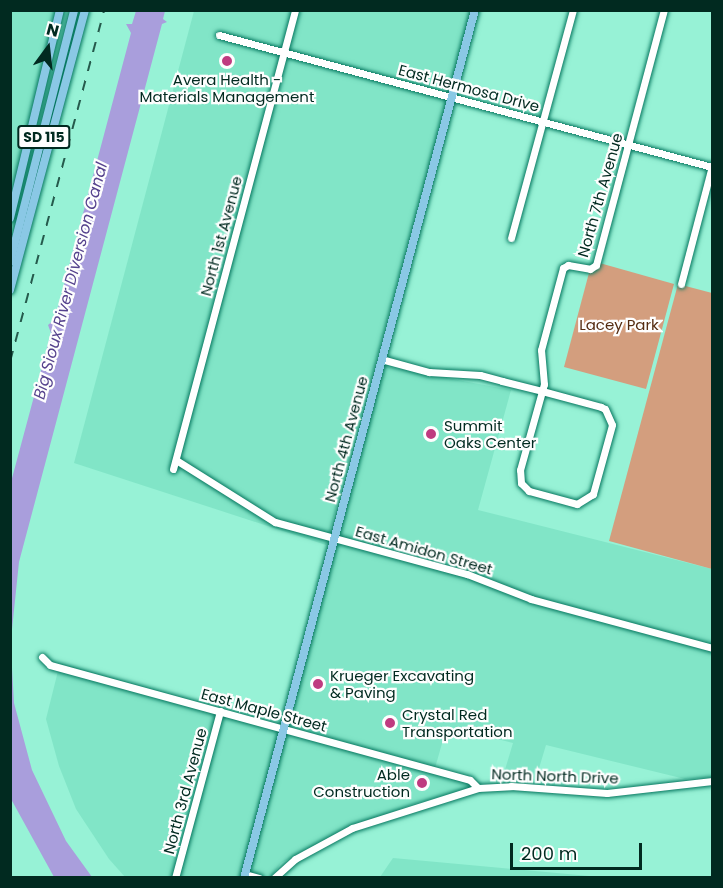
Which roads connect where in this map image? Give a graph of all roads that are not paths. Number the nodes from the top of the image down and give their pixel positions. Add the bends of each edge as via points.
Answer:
1 (60, 10) edge
2 (75, 10) edge
3 (85, 10) edge
4 (295, 10) edge
5 (475, 10) edge
6 (573, 10) edge
7 (664, 10) edge
8 (219, 35) dead end
9 (284, 52) junction
10 (452, 98) junction
11 (543, 122) junction
12 (628, 144) junction
13 (712, 166) edge
14 (10, 218) edge
15 (511, 238) dead end
16 (10, 262) edge
17 (681, 284) dead end
18 (10, 290) edge
19 (381, 359) junction
20 (542, 391) junction
21 (176, 460) junction
22 (173, 469) dead end
23 (333, 538) junction
24 (712, 648) edge
25 (42, 657) dead end
26 (220, 711) junction
27 (283, 729) junction
28 (712, 781) edge
29 (478, 788) junction
30 (244, 876) edge
31 (175, 878) edge
32 (258, 878) edge
33 (274, 878) edge

1 - 14 main road
2 - 16 main road, SD 115
3 - 18 main road, SD 115
4 - 9 street, North 1st Avenue
5 - 10 main road, North 4th Avenue
6 - 11 street
7 - 12 street, North 7th Avenue
8 - 9 street, East Hermosa Drive
9 - 10 street, East Hermosa Drive
9 - 21 street, North 1st Avenue
10 - 11 street, East Hermosa Drive
10 - 19 main road, North 4th Avenue
11 - 12 street, East Hermosa Drive
11 - 15 street
12 - 13 street, East Hermosa Drive
12 - 20 street, North 7th Avenue via 596,265 590,269 568,265 563,268 541,350
13 - 17 street
19 - 20 street via 429,372 480,375
19 - 23 main road, North 4th Avenue
20 - 20 street via 520,470 521,483 529,491 577,504 588,500 612,425 608,412
21 - 22 street, North 1st Avenue
21 - 23 street, East Amidon Street via 212,479 269,520
23 - 24 street, East Amidon Street via 474,577 531,599
23 - 27 main road, North 4th Avenue
25 - 26 street, East Maple Street via 50,665
26 - 27 street, East Maple Street
26 - 31 street, North 3rd Avenue
27 - 29 street, East Maple Street via 470,780
27 - 30 main road, North 4th Avenue
28 - 29 street, North North Drive via 607,793 511,786
29 - 33 street, North North Drive via 351,828 295,860
30 - 32 street

